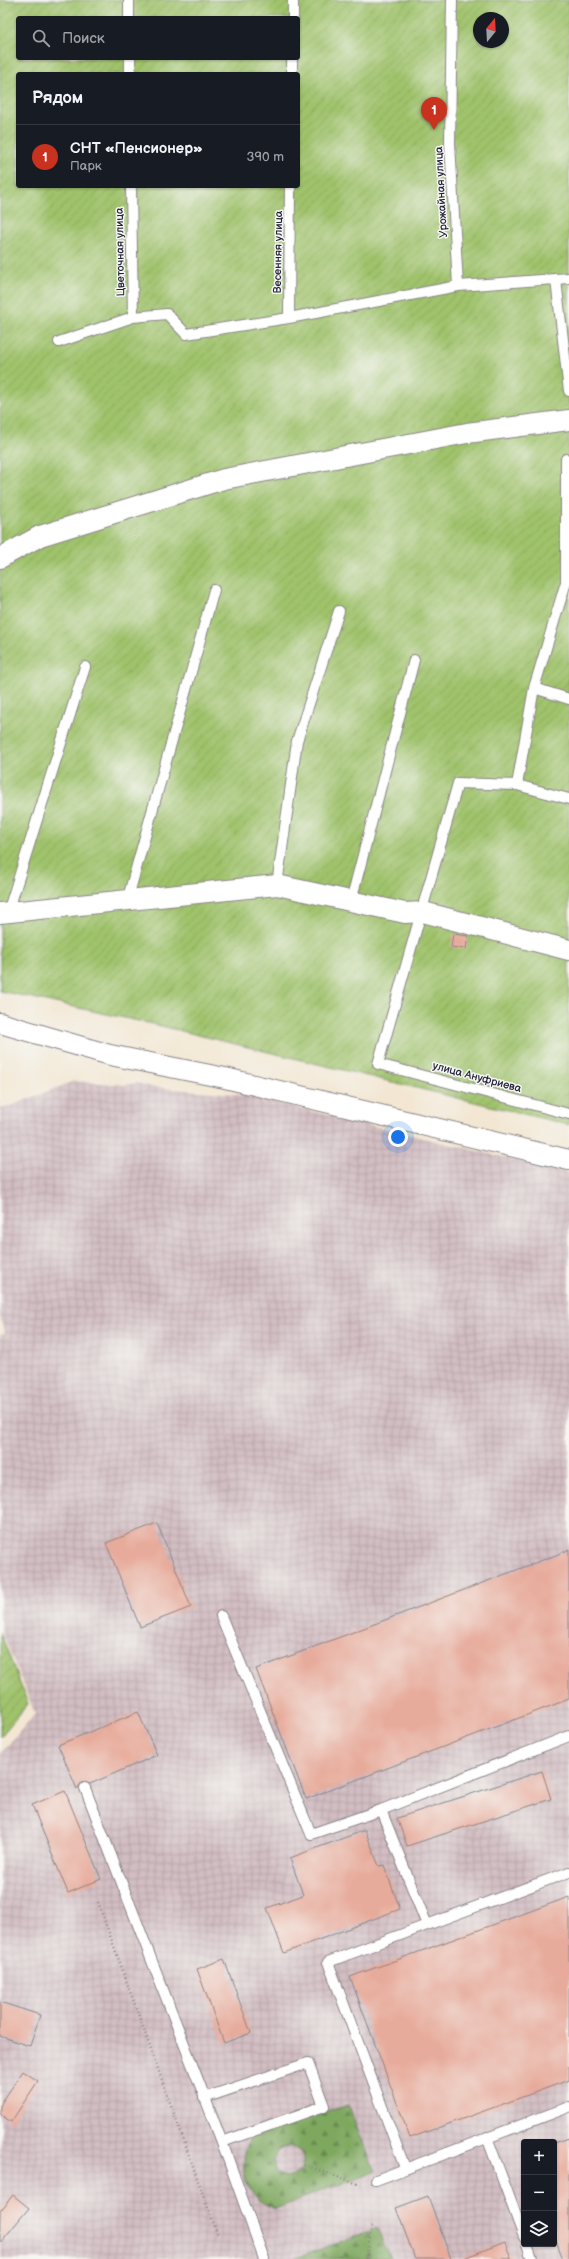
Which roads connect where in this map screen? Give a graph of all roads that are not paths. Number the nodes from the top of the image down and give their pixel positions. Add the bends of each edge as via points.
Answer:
1 (129, 0) edge
2 (293, 0) edge
3 (452, 0) edge
4 (129, 16) edge
5 (293, 16) edge
6 (130, 60) edge
7 (292, 60) edge
8 (130, 72) edge
9 (292, 72) edge
10 (131, 188) edge
11 (290, 188) edge
12 (569, 278) edge
13 (556, 280) junction
14 (458, 286) junction
15 (133, 318) junction
16 (288, 318) junction
17 (59, 342) dead end
18 (569, 391) edge
19 (569, 420) edge
20 (569, 460) edge
21 (0, 558) edge
22 (568, 582) edge
23 (214, 590) dead end
24 (339, 611) dead end
25 (414, 660) dead end
26 (85, 667) dead end
27 (534, 688) junction
28 (569, 699) edge
29 (517, 785) junction
30 (569, 799) edge
31 (277, 885) junction
32 (127, 901) junction
33 (351, 901) junction
34 (423, 912) junction
35 (4, 913) edge
36 (569, 950) edge
37 (0, 1023) edge
38 (569, 1114) edge
39 (569, 1160) edge
40 (221, 1616) dead end
41 (569, 1736) edge
42 (85, 1788) dead end
43 (381, 1810) junction
44 (569, 1872) edge
45 (427, 1925) junction
46 (204, 2098) junction
47 (569, 2107) edge
48 (487, 2137) junction
49 (222, 2142) junction
50 (405, 2168) junction
51 (376, 2180) dead end
52 (521, 2229) edge
53 (528, 2247) edge
54 (264, 2259) edge
55 (532, 2259) edge

1 - 4 lane
2 - 5 lane
3 - 14 lane, Урожайная улица via 450,143
6 - 8 lane
7 - 9 lane
10 - 15 lane, Цветочная улица
11 - 16 lane, Весенняя улица
12 - 13 lane
13 - 14 lane
13 - 18 lane
14 - 16 lane
15 - 16 lane via 167,314 186,334
15 - 17 lane
19 - 21 street via 467,433 224,479 40,536
20 - 22 lane via 566,459
22 - 27 lane
23 - 32 lane
24 - 31 lane via 297,741
25 - 33 lane
26 - 35 lane
27 - 28 lane
27 - 29 lane
29 - 30 lane
29 - 34 lane via 458,783
31 - 32 street
31 - 33 street
32 - 35 street
33 - 34 street via 405,912
34 - 36 street
34 - 38 lane, улица Ануфриева via 378,1064
37 - 39 street via 110,1055 225,1078
40 - 43 lane via 311,1834
41 - 43 lane
42 - 46 lane
43 - 45 lane
44 - 45 lane
45 - 50 lane via 328,1962
46 - 49 lane
46 - 49 lane via 308,2062 324,2106
47 - 48 lane
48 - 50 lane
48 - 52 lane
49 - 54 lane
50 - 51 lane
53 - 55 lane

